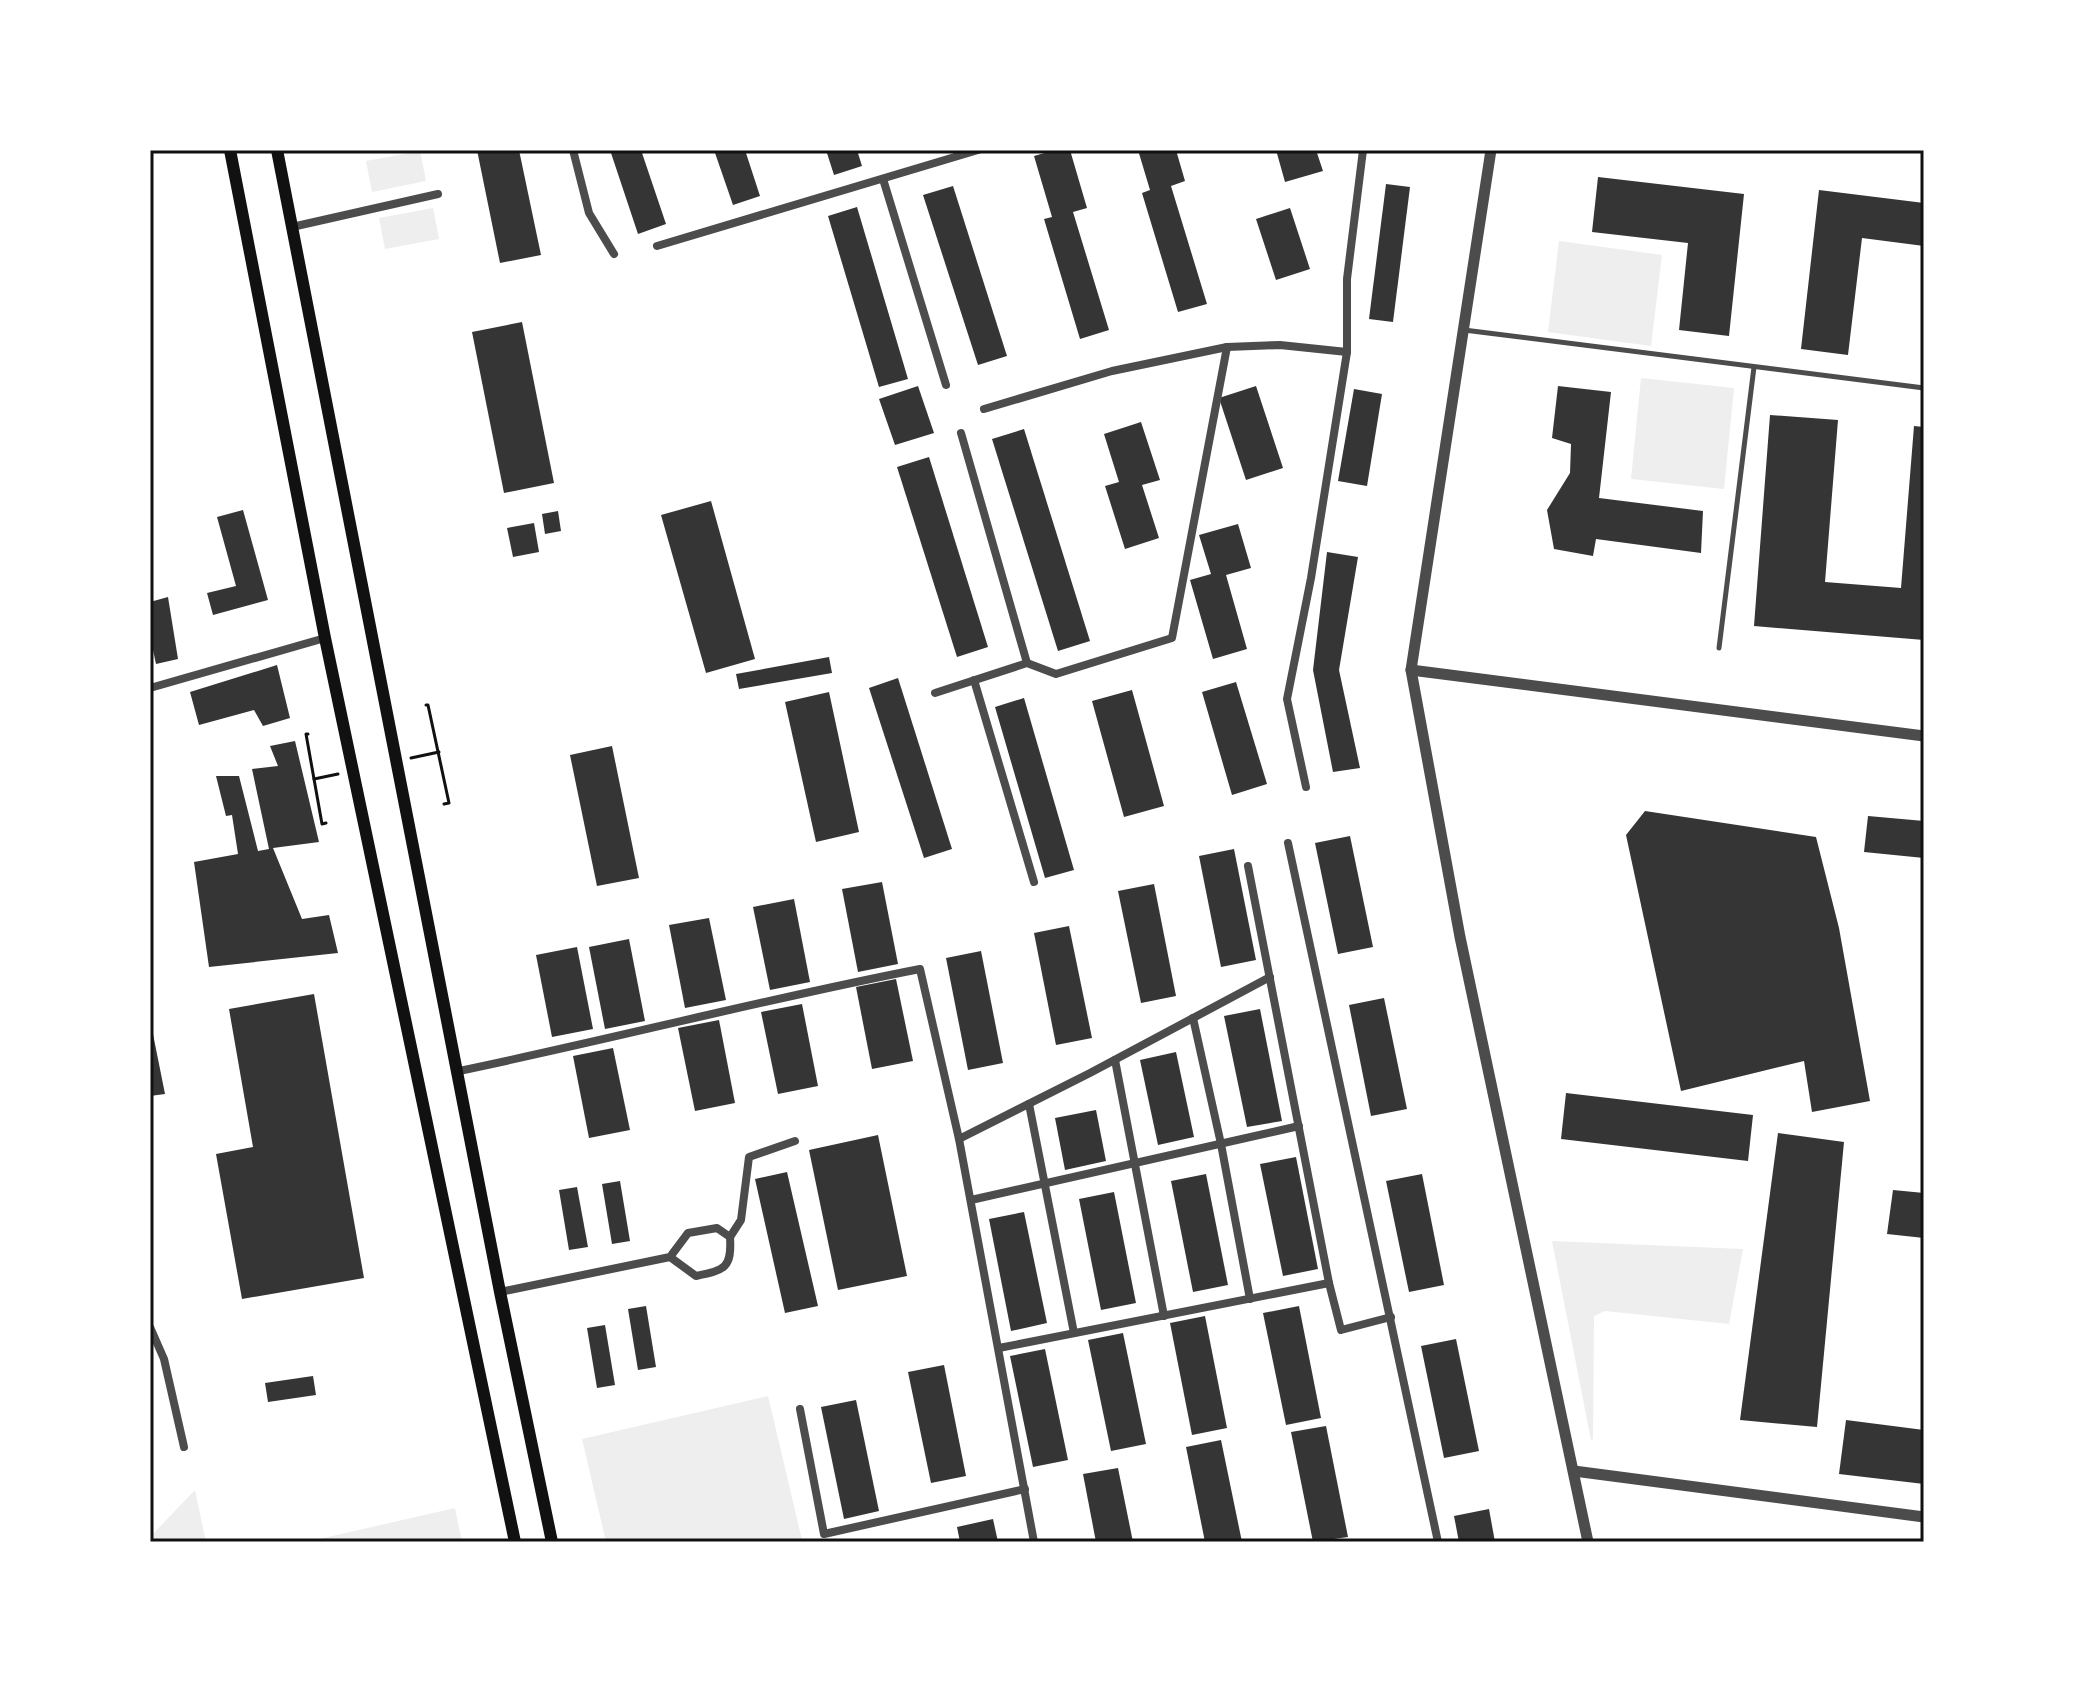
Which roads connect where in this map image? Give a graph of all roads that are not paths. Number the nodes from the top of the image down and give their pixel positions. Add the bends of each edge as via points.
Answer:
1 (230, 150) edge
2 (277, 150) edge
3 (573, 150) edge
4 (978, 150) edge
5 (1363, 150) edge
6 (1491, 150) edge
7 (883, 179) junction
8 (438, 194) dead end
9 (292, 227) junction
10 (657, 246) dead end
11 (614, 254) dead end
12 (1463, 330) junction
13 (1227, 347) junction
14 (1347, 352) junction
15 (1754, 366) junction
16 (946, 385) dead end
17 (1924, 388) edge
18 (984, 409) dead end
19 (961, 433) dead end
20 (325, 638) junction
21 (1719, 648) dead end
22 (1027, 663) junction
23 (1411, 670) junction
24 (974, 680) junction
25 (150, 688) edge
26 (935, 693) dead end
27 (1924, 736) edge
28 (1306, 787) dead end
29 (1288, 843) dead end
30 (1248, 866) dead end
31 (1034, 882) dead end
32 (1270, 977) junction
33 (1193, 1018) junction
34 (1115, 1060) junction
35 (459, 1071) junction
36 (1029, 1104) junction
37 (1299, 1126) junction
38 (959, 1139) junction
39 (795, 1141) dead end
40 (1221, 1144) junction
41 (1135, 1165) junction
42 (1046, 1184) junction
43 (971, 1200) junction
44 (730, 1237) junction
45 (670, 1257) junction
46 (1329, 1283) junction
47 (500, 1292) junction
48 (1250, 1299) junction
49 (1164, 1316) junction
50 (1391, 1317) junction
51 (150, 1327) edge
52 (1074, 1333) junction
53 (999, 1348) junction
54 (800, 1409) dead end
55 (184, 1447) dead end
56 (1574, 1471) junction
57 (1025, 1489) junction
58 (1924, 1517) edge
59 (825, 1538) edge
60 (515, 1542) edge
61 (552, 1542) edge
62 (1034, 1542) edge
63 (1438, 1542) edge
64 (1588, 1542) edge

1 - 20 main road
2 - 9 main road
3 - 11 street via 589,213
4 - 7 street
5 - 14 street via 1347,279
6 - 12 street
7 - 10 street
7 - 16 street
8 - 9 street
9 - 35 main road
12 - 15 lane
12 - 23 street
13 - 14 street via 1280,345
13 - 18 street via 1112,371
13 - 22 street via 1172,638 1056,674
14 - 28 street via 1287,699
15 - 17 lane
15 - 21 lane
19 - 22 street
20 - 25 street
20 - 60 main road
22 - 24 street
23 - 27 street
23 - 56 street via 1460,937
24 - 26 street
24 - 31 street
29 - 50 street
30 - 32 street
32 - 33 street
32 - 37 street
33 - 34 street
33 - 40 street
34 - 36 street
34 - 41 street
35 - 38 street via 920,969
35 - 47 main road
36 - 38 street
36 - 42 street
37 - 40 street
37 - 46 street
38 - 43 street
39 - 44 street via 749,1157 741,1220
40 - 41 street
40 - 48 street
41 - 42 street
41 - 49 street
42 - 43 street
42 - 52 street
43 - 53 street
44 - 45 street via 717,1228 688,1233
44 - 45 street via 732,1257 713,1273 696,1276
45 - 47 street
46 - 48 street
46 - 50 street via 1341,1330
47 - 61 main road
48 - 49 street
49 - 52 street
50 - 63 street
51 - 55 street via 164,1359
52 - 53 street
53 - 57 street
54 - 59 street
56 - 58 street
56 - 64 street
57 - 59 street
57 - 62 street

